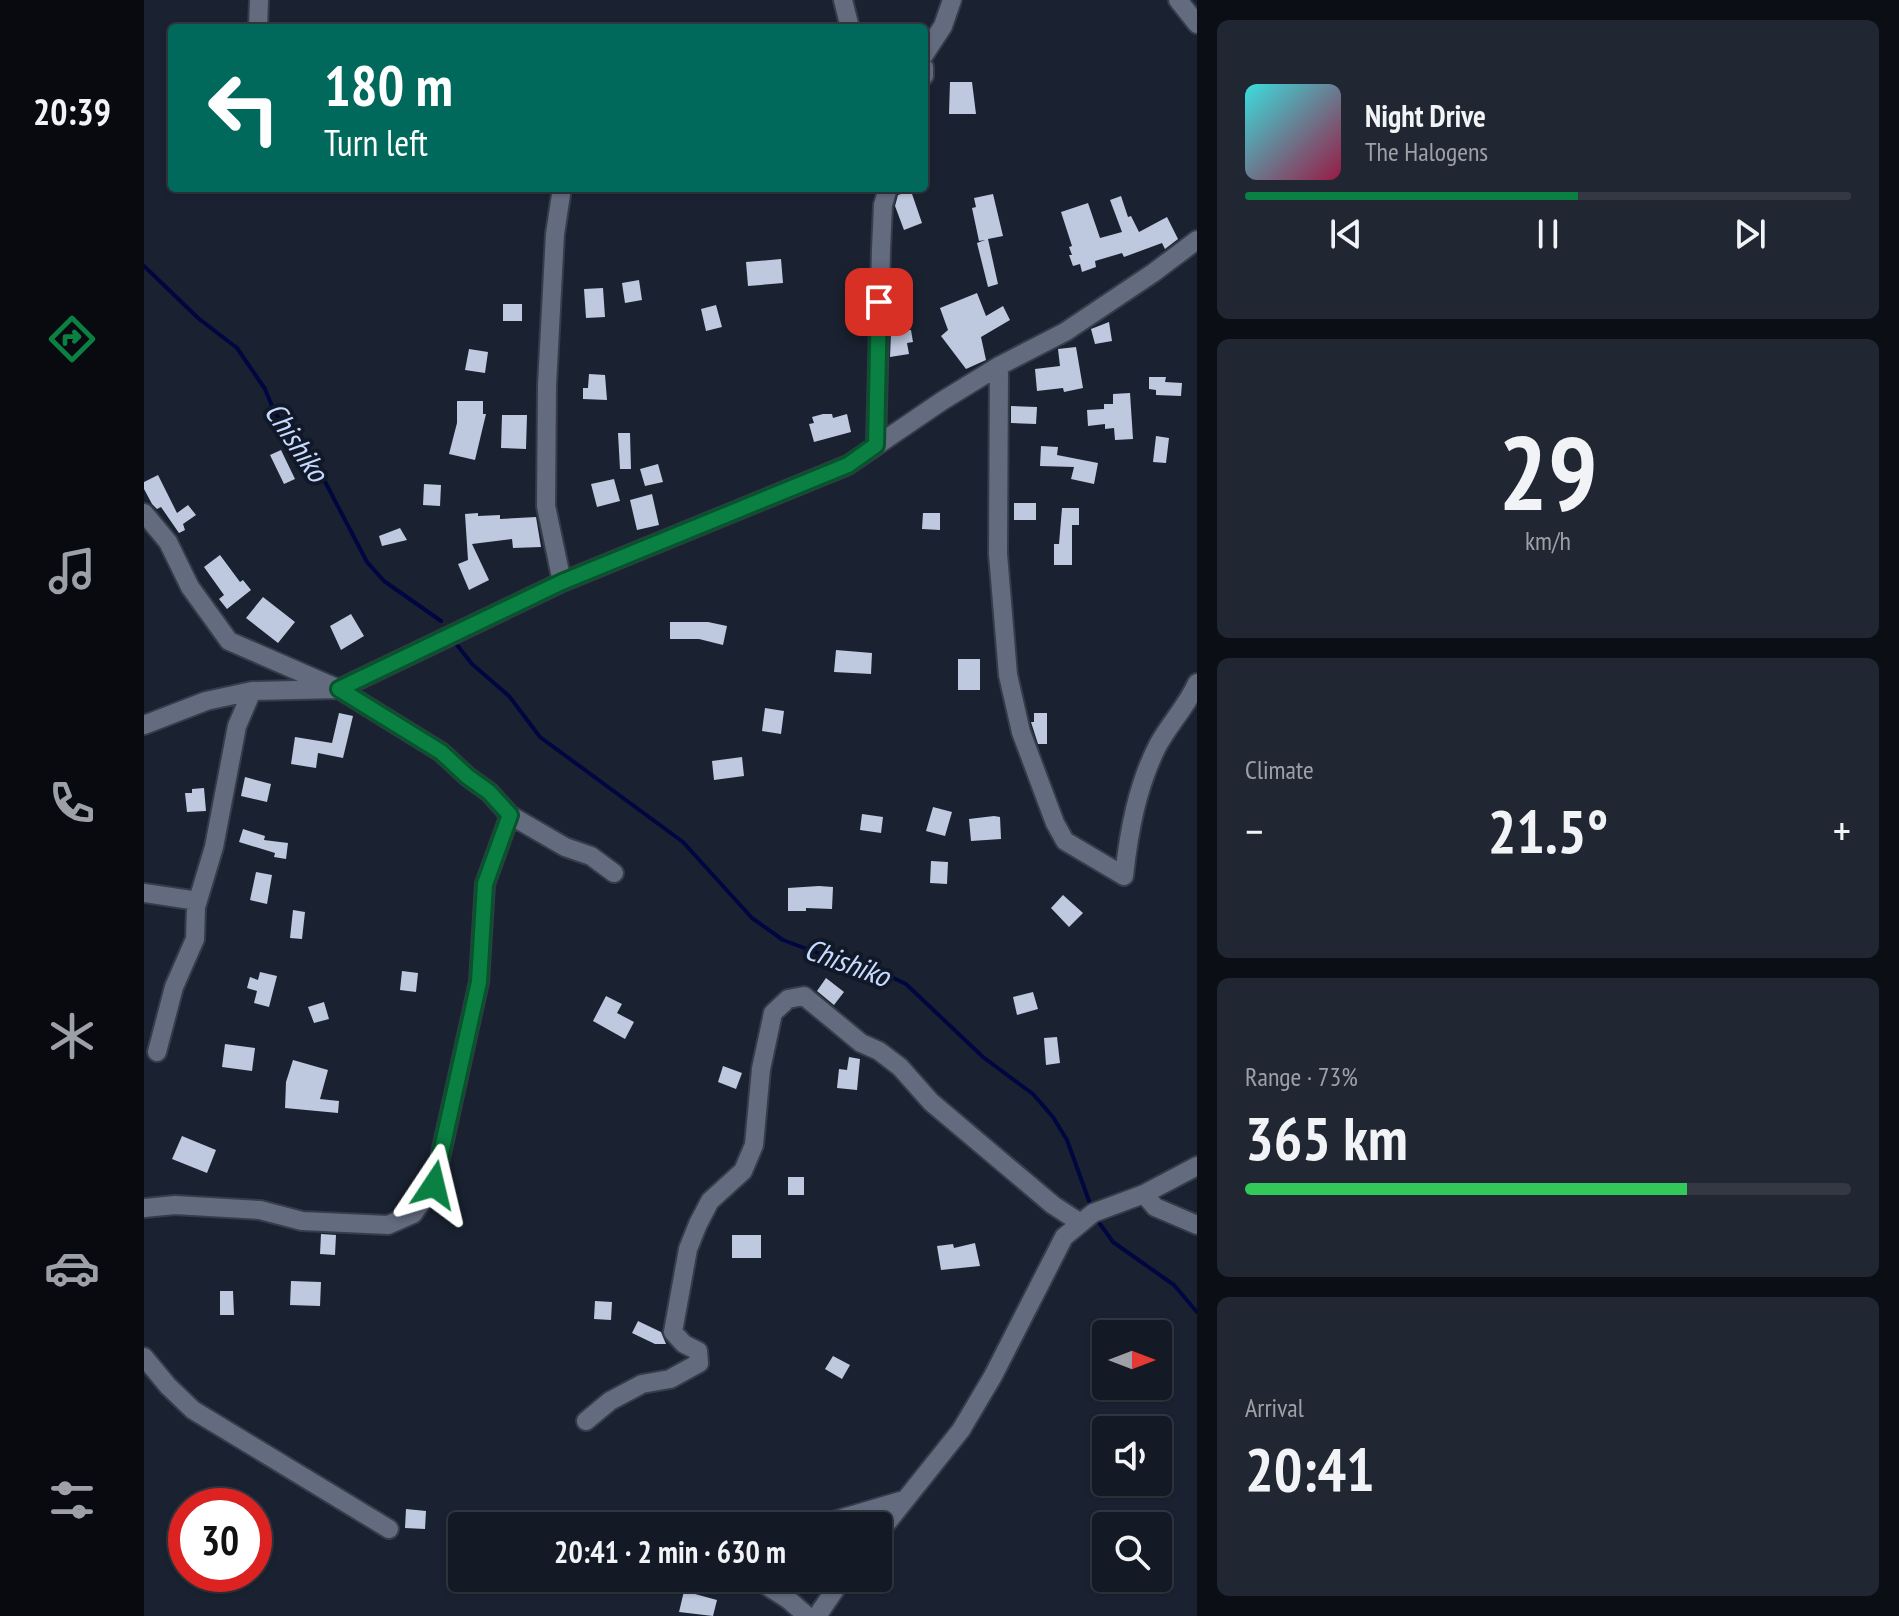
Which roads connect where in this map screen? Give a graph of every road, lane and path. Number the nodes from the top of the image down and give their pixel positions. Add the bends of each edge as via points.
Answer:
1 (259, 0) edge
2 (843, 0) edge
3 (952, 0) edge
4 (1178, 0) edge
5 (258, 24) edge
6 (849, 24) edge
7 (1197, 24) edge
8 (928, 58) edge
9 (561, 192) edge
10 (887, 192) edge
11 (1197, 240) edge
12 (999, 366) junction
13 (876, 445) junction
14 (144, 513) edge
15 (562, 582) junction
16 (1197, 683) edge
17 (339, 689) junction
18 (252, 691) junction
19 (144, 725) edge
20 (510, 815) junction
21 (614, 873) dead end
22 (144, 893) edge
23 (198, 901) junction
24 (157, 1052) dead end
25 (1197, 1166) edge
26 (1144, 1194) junction
27 (144, 1208) edge
28 (1079, 1222) junction
29 (1197, 1225) edge
30 (144, 1357) edge
31 (586, 1421) dead end
32 (904, 1500) junction
33 (863, 1512) edge
34 (892, 1516) edge
35 (389, 1529) dead end
36 (777, 1592) edge
37 (833, 1592) edge
38 (807, 1616) edge
39 (817, 1616) edge

1 - 5 street
2 - 6 street
3 - 8 street
4 - 7 street
9 - 15 street via 547,385 546,506
10 - 13 street
11 - 12 street via 1065,332
12 - 13 street
12 - 16 street via 998,554 1008,675 1021,732 1065,841 1124,876 1142,779
13 - 15 street via 848,465
14 - 17 street via 229,641
15 - 17 street
17 - 18 street
17 - 20 street via 441,752
18 - 19 street via 206,701
18 - 23 street via 237,726
20 - 21 street
20 - 27 street via 485,884 479,982 434,1185 413,1214 388,1225 302,1221 260,1210
22 - 23 street
23 - 24 street via 195,939 174,987
25 - 26 street
26 - 28 street
26 - 29 street via 1155,1207
28 - 31 street via 931,1102 890,1059 861,1043 804,996 788,999 773,1013 754,1145 743,1171 710,1201 688,1249 673,1332 698,1351 699,1363 670,1379 631,1390
28 - 32 street via 1064,1237 961,1430
30 - 35 street via 193,1410
32 - 33 street
32 - 34 street
36 - 38 street
37 - 39 street

